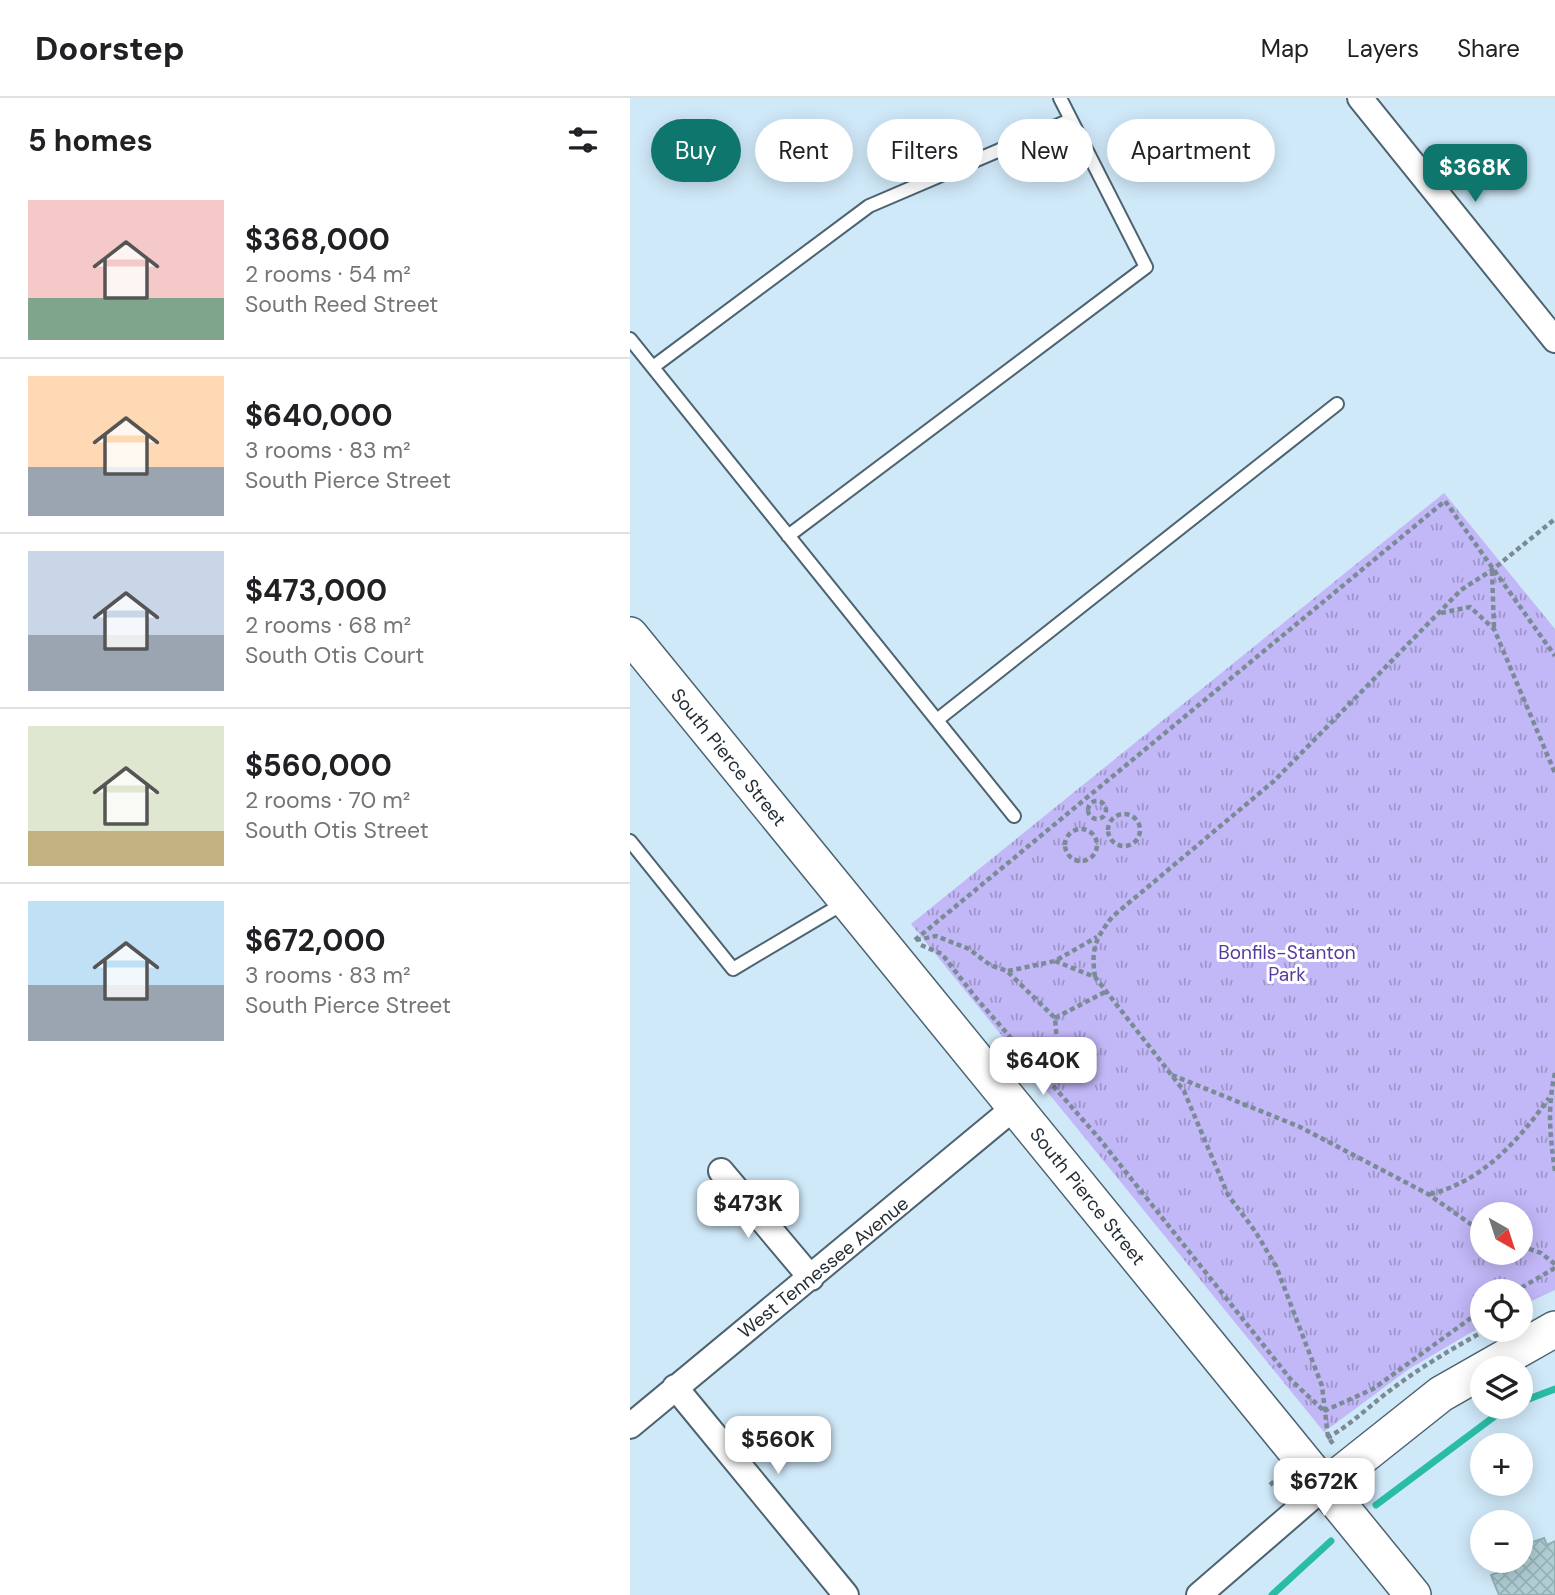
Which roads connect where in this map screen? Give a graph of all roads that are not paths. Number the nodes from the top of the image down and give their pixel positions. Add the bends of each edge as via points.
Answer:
1 (1060, 98) edge
2 (1360, 98) edge
3 (1070, 119) edge
4 (997, 151) edge
5 (1093, 164) edge
6 (630, 340) edge
7 (1555, 340) edge
8 (653, 367) junction
9 (1337, 404) dead end
10 (788, 536) junction
11 (630, 635) edge
12 (937, 720) junction
13 (1014, 816) dead end
14 (630, 841) edge
15 (847, 901) junction
16 (1015, 1107) junction
17 (721, 1171) dead end
18 (811, 1278) junction
19 (1555, 1329) edge
20 (675, 1387) junction
21 (630, 1426) edge
22 (1324, 1488) junction
23 (846, 1595) edge
24 (1199, 1595) edge
25 (1413, 1595) edge

1 - 3 lane
2 - 7 street
4 - 8 lane via 869,206
5 - 10 lane via 1146,267
6 - 8 lane
8 - 10 lane
9 - 12 lane
10 - 12 lane
11 - 15 street, South Pierce Street
12 - 13 lane
14 - 15 lane via 733,969
15 - 16 street, South Pierce Street
16 - 18 street, West Tennessee Avenue
16 - 22 street, South Pierce Street
17 - 18 street
18 - 20 street, West Tennessee Avenue
19 - 22 street via 1441,1394
20 - 21 street, West Tennessee Avenue
20 - 23 street
22 - 24 street
22 - 25 street, South Pierce Street

